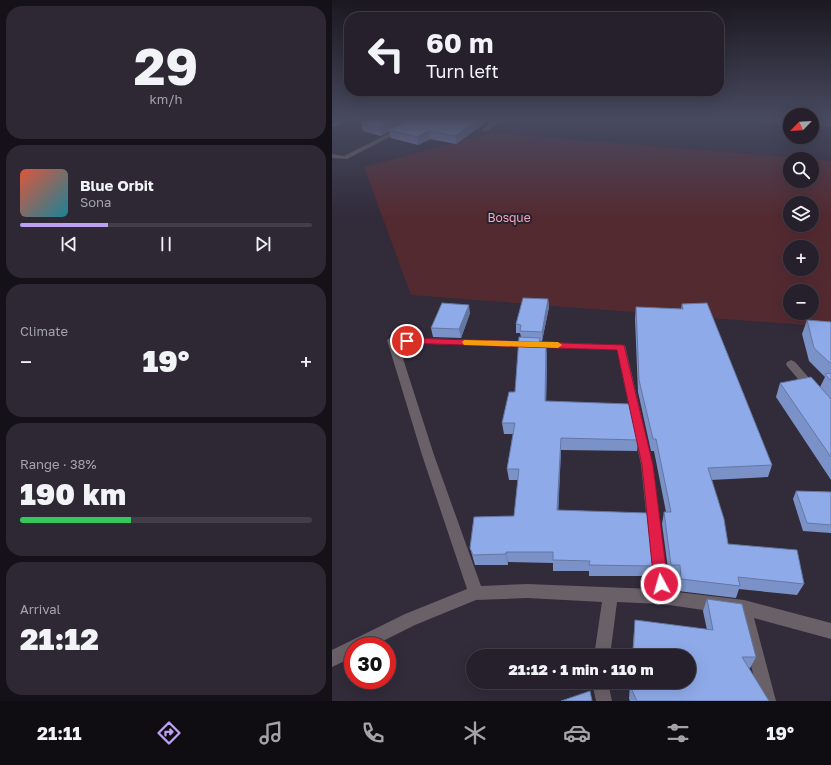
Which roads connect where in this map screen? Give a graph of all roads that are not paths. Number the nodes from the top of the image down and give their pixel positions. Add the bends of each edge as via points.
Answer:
1 (357, 152) edge
2 (332, 156) edge
3 (791, 364) dead end
4 (831, 410) edge
5 (476, 593) junction
6 (610, 596) junction
7 (662, 597) junction
8 (744, 608) junction
9 (831, 631) edge
10 (375, 637) edge
11 (603, 649) edge
12 (344, 653) edge
13 (332, 659) edge
14 (601, 689) edge
15 (604, 701) edge
16 (768, 701) edge

1 - 2 street via 345,158
3 - 4 street
5 - 6 street via 527,591
5 - 7 street via 428,455 392,340 620,347 647,465
5 - 10 street via 410,619
6 - 7 street
6 - 11 street
7 - 8 street
8 - 9 street
8 - 16 street
12 - 13 street
14 - 15 street

